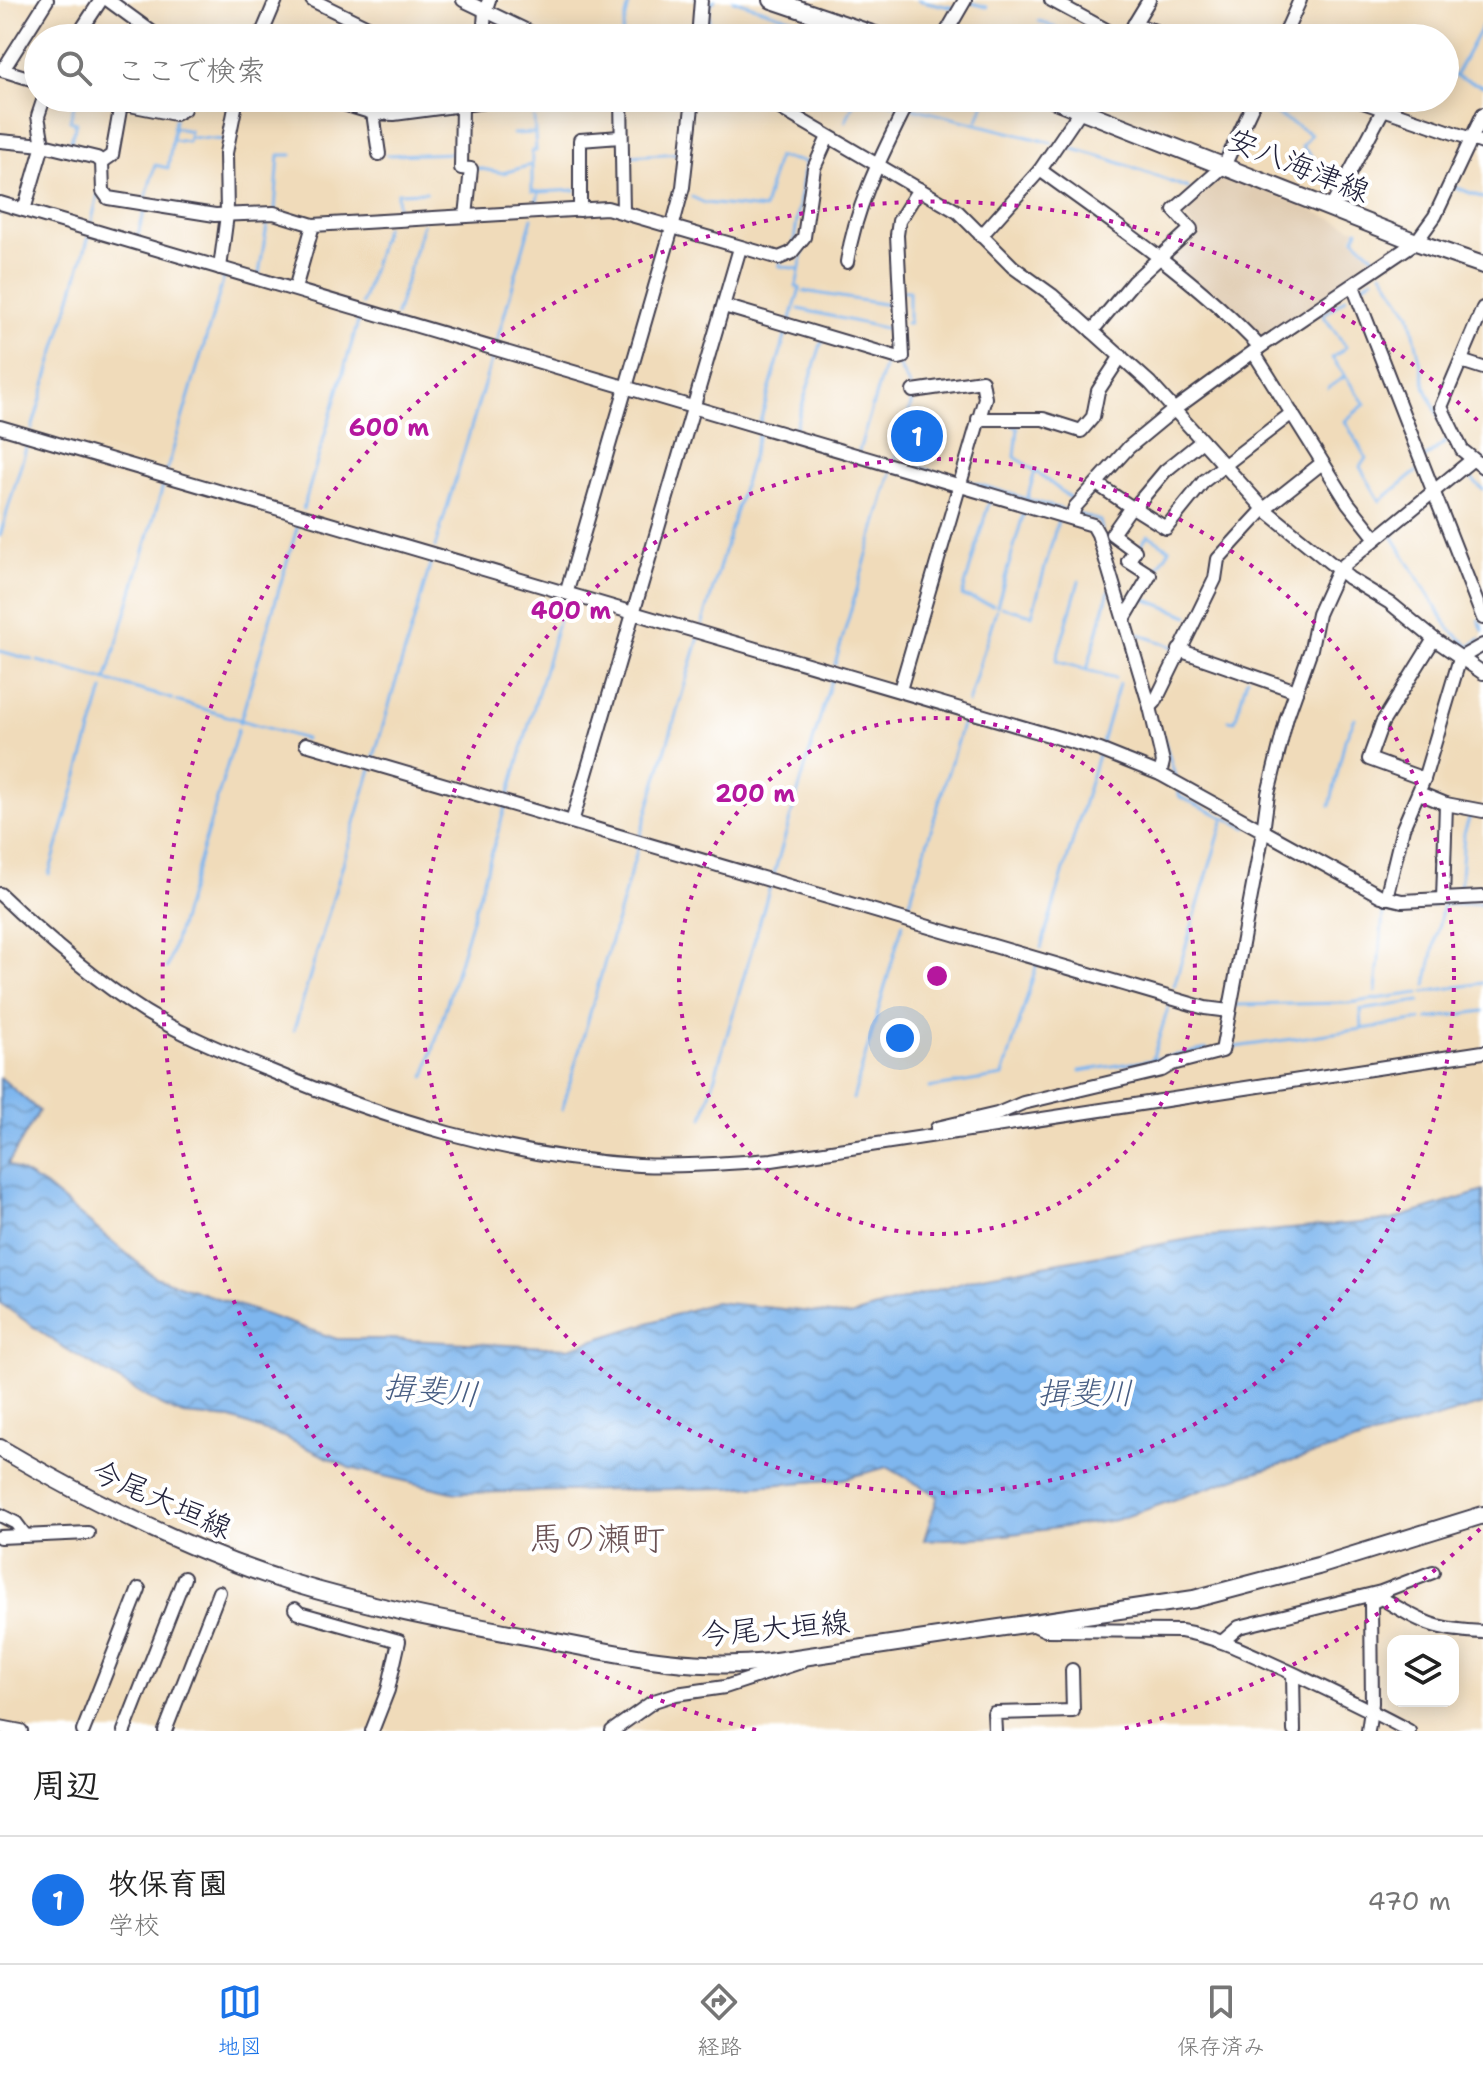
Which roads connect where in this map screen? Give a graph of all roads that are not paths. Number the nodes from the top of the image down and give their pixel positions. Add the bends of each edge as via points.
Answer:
1 (47, 0) edge
2 (101, 0) edge
3 (108, 0) edge
4 (276, 0) edge
5 (312, 0) edge
6 (463, 0) edge
7 (701, 0) edge
8 (772, 0) edge
9 (965, 0) edge
10 (1051, 0) edge
11 (1149, 0) edge
12 (1300, 0) edge
13 (487, 5) edge
14 (31, 24) edge
15 (85, 24) edge
16 (141, 24) edge
17 (266, 24) edge
18 (360, 24) edge
19 (519, 24) edge
20 (699, 24) edge
21 (843, 24) edge
22 (951, 24) edge
23 (1097, 24) edge
24 (1134, 24) edge
25 (1289, 24) edge
26 (24, 34) edge
27 (1, 69) edge
28 (24, 76) edge
29 (39, 112) edge
30 (120, 112) edge
31 (234, 112) edge
32 (366, 112) edge
33 (386, 112) edge
34 (409, 112) edge
35 (462, 112) edge
36 (621, 112) edge
37 (691, 112) edge
38 (786, 112) edge
39 (903, 112) edge
40 (1080, 112) edge
41 (1103, 112) edge
42 (1249, 112) edge
43 (1382, 112) edge
44 (1389, 112) edge
45 (1483, 114) edge
46 (620, 137) junction
47 (828, 137) junction
48 (0, 141) edge
49 (1477, 141) edge
50 (43, 145) junction
51 (379, 154) dead end
52 (102, 162) junction
53 (876, 165) junction
54 (1224, 166) junction
55 (1040, 170) junction
56 (919, 189) junction
57 (0, 203) edge
58 (1331, 208) junction
59 (24, 210) junction
60 (580, 210) junction
61 (623, 212) junction
62 (227, 215) junction
63 (466, 216) junction
64 (313, 225) junction
65 (672, 228) junction
66 (981, 236) junction
67 (1416, 242) junction
68 (740, 248) junction
69 (1159, 257) junction
70 (847, 262) dead end
71 (1483, 265) edge
72 (220, 268) junction
73 (1353, 286) junction
74 (295, 289) junction
75 (724, 306) junction
76 (1483, 308) edge
77 (1092, 331) junction
78 (1257, 350) junction
79 (1121, 356) junction
80 (1461, 361) junction
81 (1483, 368) edge
82 (626, 387) junction
83 (913, 391) dead end
84 (694, 407) junction
85 (1175, 409) junction
86 (1292, 413) junction
87 (978, 419) junction
88 (0, 427) edge
89 (1202, 441) junction
90 (1322, 463) junction
91 (1478, 463) edge
92 (1222, 465) junction
93 (1097, 484) junction
94 (958, 486) junction
95 (1434, 490) junction
96 (1133, 507) junction
97 (1264, 509) junction
98 (1072, 517) junction
99 (1375, 537) junction
100 (1338, 570) junction
101 (567, 591) junction
102 (634, 611) junction
103 (1483, 618) edge
104 (1124, 619) junction
105 (1434, 639) junction
106 (1483, 645) edge
107 (1179, 650) junction
108 (1460, 658) junction
109 (1483, 673) edge
110 (900, 690) junction
111 (1296, 691) junction
112 (1150, 707) junction
113 (306, 744) dead end
114 (1160, 774) junction
115 (1424, 779) junction
116 (1419, 793) junction
117 (1446, 804) junction
118 (1483, 811) edge
119 (572, 822) junction
120 (1263, 832) junction
121 (0, 894) edge
122 (1483, 897) edge
123 (1386, 898) junction
124 (1443, 899) junction
125 (1229, 1011) junction
126 (1483, 1052) edge
127 (909, 1139) junction
128 (0, 1448) edge
129 (0, 1515) edge
130 (1483, 1515) edge
131 (88, 1533) dead end
132 (25, 1535) junction
133 (0, 1537) edge
134 (1433, 1572) dead end
135 (184, 1578) dead end
136 (139, 1589) dead end
137 (219, 1592) dead end
138 (295, 1609) dead end
139 (1034, 1625) junction
140 (1483, 1632) edge
141 (1223, 1641) junction
142 (806, 1657) junction
143 (1072, 1670) dead end
144 (1293, 1674) junction
145 (1369, 1709) junction
146 (0, 1727) edge
147 (21, 1731) edge
148 (83, 1731) edge
149 (124, 1731) edge
150 (165, 1731) edge
151 (372, 1731) edge
152 (612, 1731) edge
153 (995, 1731) edge
154 (1294, 1731) edge
155 (1368, 1731) edge
156 (1409, 1731) edge

1 - 14 street
2 - 15 street
3 - 16 street
4 - 17 street
5 - 18 street
6 - 13 street
7 - 20 street
8 - 21 main road
9 - 22 street
10 - 23 street
11 - 24 street
12 - 25 street
13 - 19 street
26 - 27 street
27 - 28 street
29 - 50 street
30 - 52 street via 112,155
31 - 62 street via 226,153
32 - 51 street
33 - 34 street
35 - 63 street via 461,168 471,169
36 - 46 street
37 - 65 street via 683,187
38 - 47 street
39 - 53 street
40 - 55 street
41 - 54 main road, 安八海津線
42 - 54 street
43 - 58 street
44 - 49 street
45 - 49 street
46 - 60 street via 580,140
46 - 61 street
47 - 53 street
47 - 68 street via 814,168 798,247 779,258
48 - 50 street
49 - 67 street
50 - 52 street
50 - 59 street
52 - 62 street via 108,198
53 - 56 street
53 - 70 street
54 - 58 main road, 安八海津線
54 - 69 street via 1174,210 1191,229
55 - 66 street
55 - 69 street
56 - 66 street via 958,212
56 - 75 street via 897,235 903,357
57 - 59 street
58 - 67 main road, 安八海津線
59 - 72 street
60 - 61 street
60 - 63 street
61 - 65 street
62 - 64 street via 274,213
62 - 72 street
63 - 64 street
64 - 74 street
65 - 68 street
65 - 82 street
66 - 77 street
67 - 71 main road, 安八海津線
67 - 73 street
68 - 75 street
69 - 77 street
69 - 78 street via 1236,322
72 - 74 street
73 - 78 street
73 - 95 street
74 - 82 street
75 - 84 street
76 - 80 street
77 - 79 street
78 - 85 street
78 - 86 street
79 - 85 street
79 - 87 street via 1081,431 1043,419
80 - 81 street
80 - 91 street via 1441,407 1462,450
82 - 84 street
82 - 101 street
83 - 87 street via 982,381 985,398
84 - 94 street
84 - 102 street
85 - 89 street
85 - 93 street via 1129,447
86 - 90 street
86 - 92 street
87 - 94 street
88 - 101 street
89 - 92 street
89 - 96 street
90 - 97 street
90 - 99 street
91 - 95 street
92 - 96 street via 1166,528
92 - 97 street
93 - 96 street
93 - 98 street
94 - 98 street
94 - 110 street
95 - 99 street
95 - 103 street
96 - 104 street via 1112,534 1135,551 1128,561 1150,575
97 - 100 street
97 - 107 street via 1218,559 1215,579
98 - 104 street via 1093,525 1098,534
99 - 100 street
100 - 105 street
100 - 111 street via 1318,614
101 - 102 street
102 - 110 street
102 - 119 street
104 - 112 street
105 - 108 street
105 - 115 street via 1382,723 1369,759
106 - 108 street
107 - 111 street
107 - 112 street
108 - 109 street
108 - 115 street
110 - 114 street via 1087,745
111 - 120 street
112 - 114 street via 1163,762
113 - 119 street
114 - 120 street
115 - 116 street
116 - 117 street
116 - 123 street via 1403,828
117 - 118 street
117 - 124 street
119 - 125 street
120 - 123 street
120 - 125 street
121 - 127 street via 84,969 147,1013 313,1089 482,1143 606,1163 690,1166 772,1160
122 - 124 street
123 - 124 street
125 - 127 street via 1222,1051 1216,1054 1023,1103
126 - 127 street
128 - 142 main road, 今尾大垣線 via 101,1503 209,1552 366,1603 665,1662 735,1666
129 - 132 street
130 - 139 main road, 今尾大垣線 via 1225,1592
131 - 132 street
132 - 133 street
134 - 141 street via 1381,1592 1239,1627
135 - 149 street
136 - 148 street
137 - 150 street
138 - 151 street via 399,1641
139 - 141 street via 1045,1630 1181,1631
139 - 142 main road, 今尾大垣線
140 - 145 street via 1447,1630 1381,1598 1371,1603
141 - 144 street
142 - 152 street via 725,1687 654,1701
143 - 153 street via 1073,1711 994,1713
144 - 145 street
144 - 154 street
145 - 155 street
145 - 156 street
146 - 147 street

